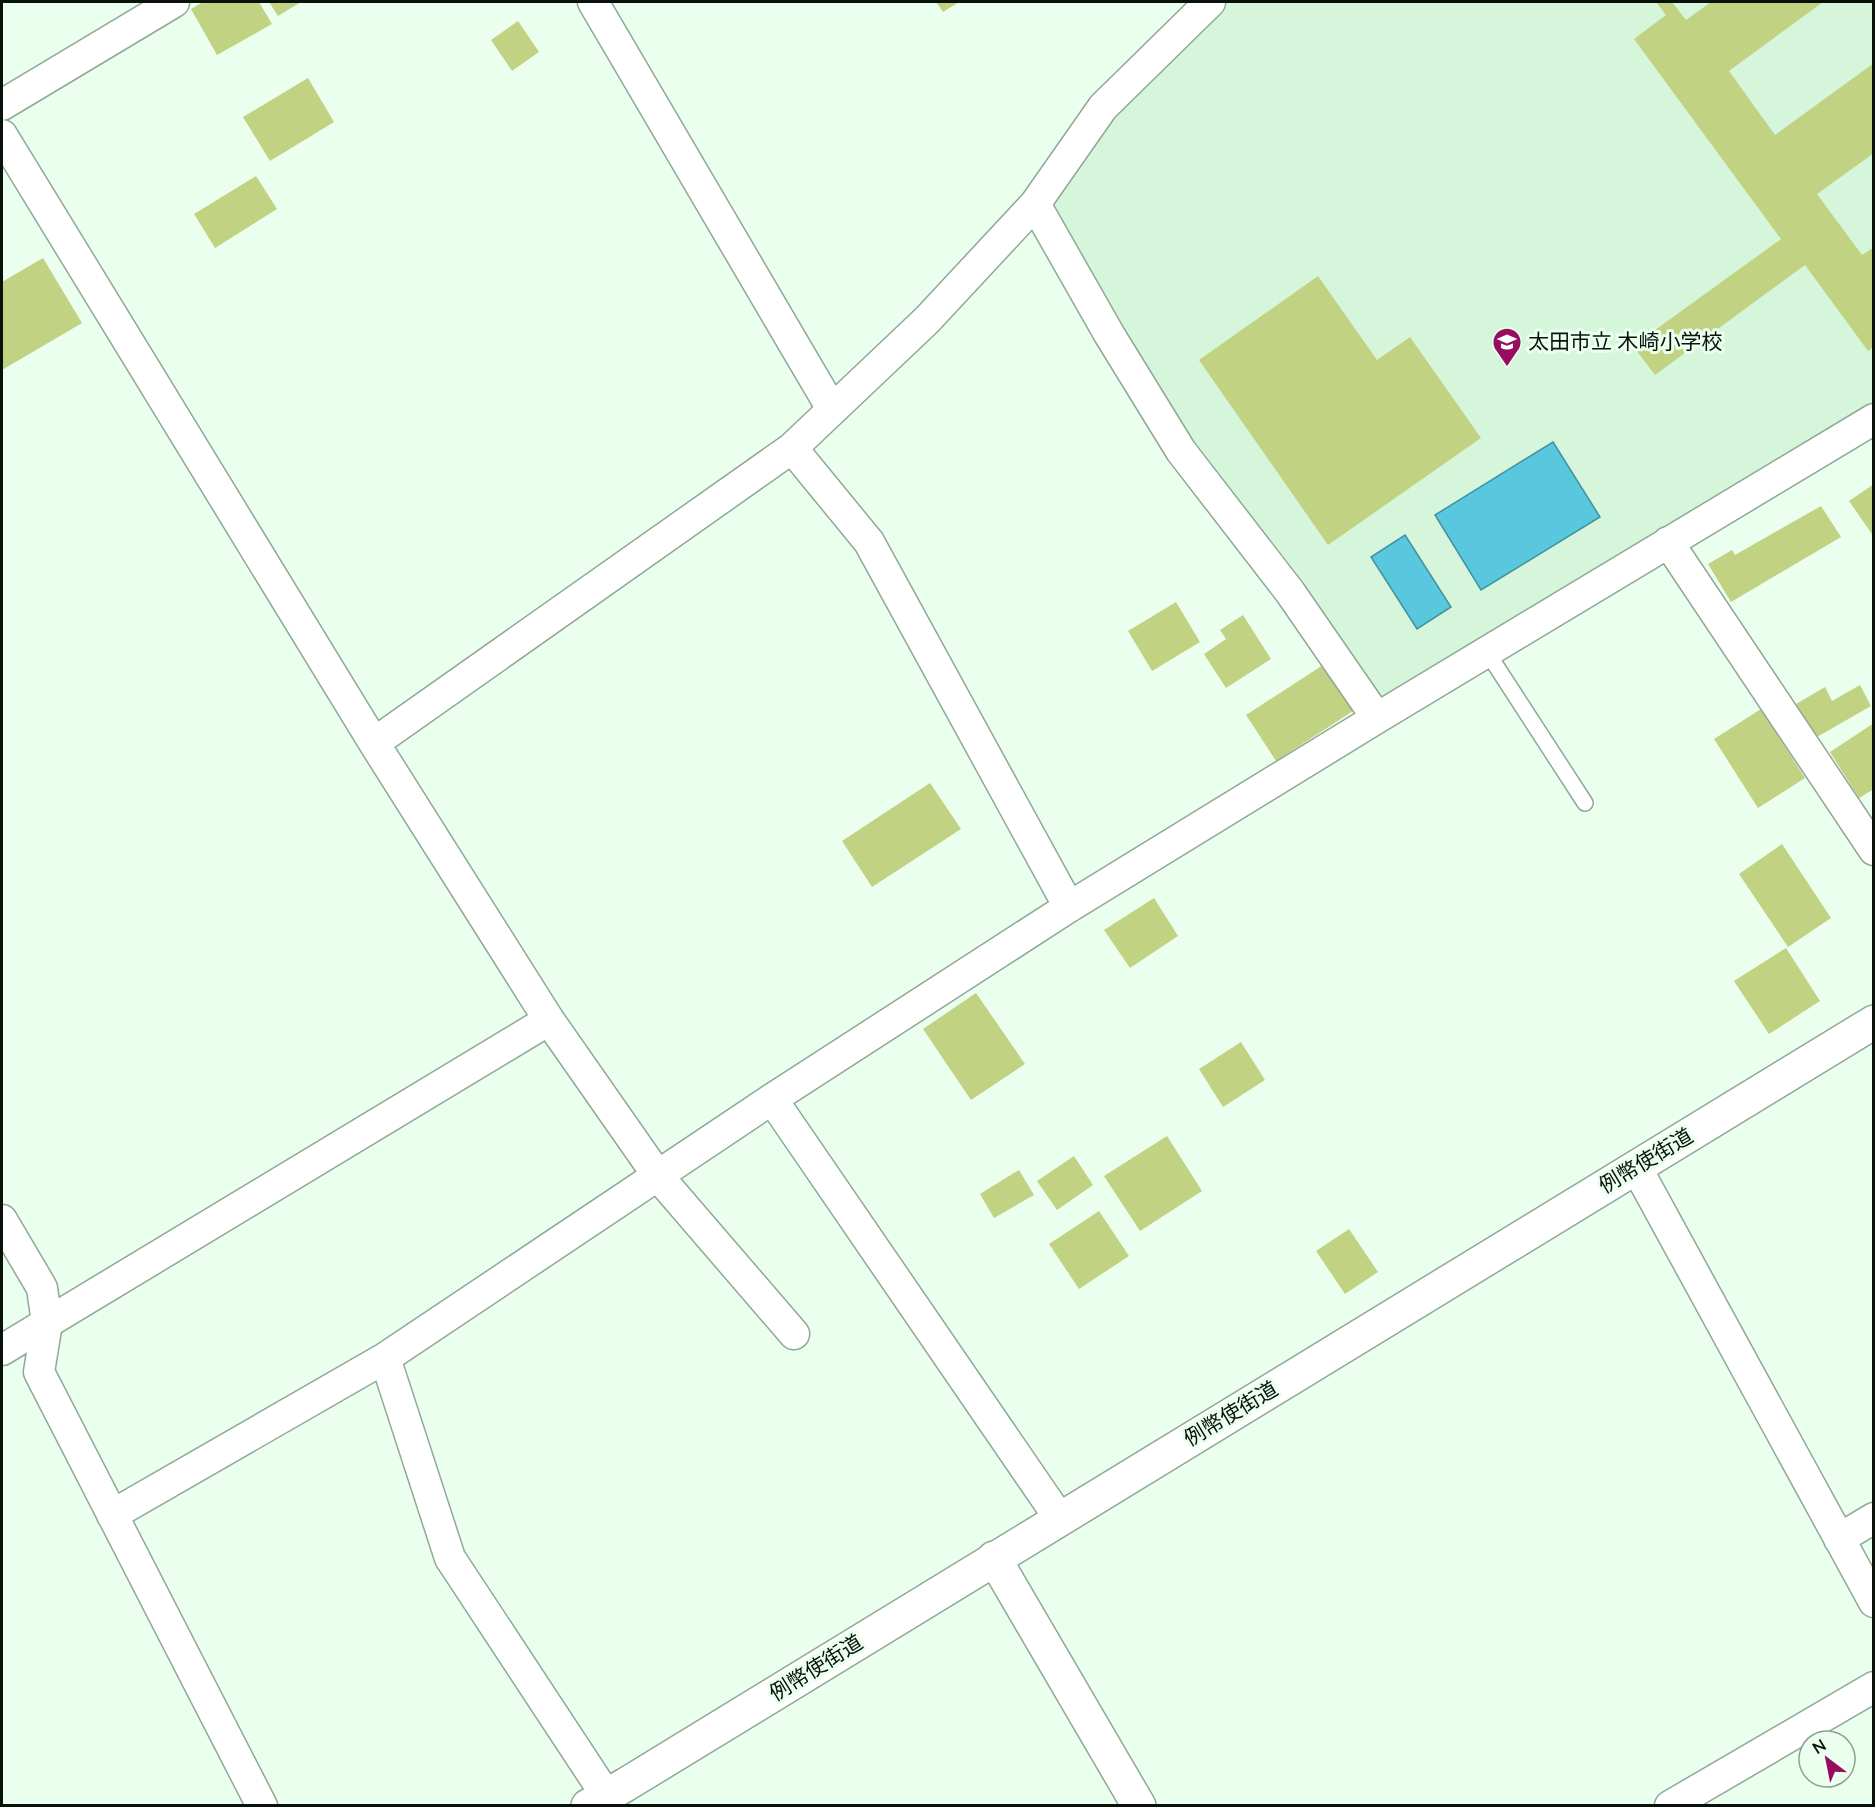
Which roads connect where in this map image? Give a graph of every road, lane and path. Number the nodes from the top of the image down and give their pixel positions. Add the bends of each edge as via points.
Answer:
1 (174, 2) edge
2 (593, 2) edge
3 (1210, 2) edge
4 (2, 105) edge
5 (2, 135) edge
6 (1035, 204) junction
7 (832, 409) junction
8 (1874, 419) edge
9 (792, 448) junction
10 (1668, 542) junction
11 (1487, 652) junction
12 (1377, 718) junction
13 (374, 743) junction
14 (1585, 803) dead end
15 (1874, 850) edge
16 (1069, 907) junction
17 (549, 1020) junction
18 (1874, 1022) edge
19 (772, 1099) junction
20 (1636, 1167) junction
21 (658, 1176) junction
22 (2, 1220) edge
23 (47, 1323) junction
24 (794, 1334) dead end
25 (2, 1350) edge
26 (385, 1358) junction
27 (112, 1515) junction
28 (1874, 1518) edge
29 (1060, 1519) junction
30 (1839, 1539) junction
31 (994, 1558) junction
32 (1874, 1602) edge
33 (1874, 1687) edge
34 (597, 1801) edge
35 (262, 1806) edge
36 (1139, 1806) edge
37 (1670, 1806) edge

1 - 4 street
2 - 7 street
3 - 6 street via 1102,107
5 - 13 street
6 - 7 street via 927,320
6 - 12 street via 1181,451 1290,592
7 - 9 street
8 - 10 street
9 - 13 street
9 - 16 street via 869,542
10 - 11 street
10 - 15 street
11 - 12 street
11 - 14 lane
12 - 16 street
13 - 17 street
16 - 19 street
17 - 21 street
17 - 23 street
18 - 20 main road, 例幣使街道
19 - 21 street
19 - 29 street
20 - 29 main road, 例幣使街道
20 - 30 street
21 - 24 street
21 - 26 street
22 - 23 street via 42,1288
23 - 25 street
23 - 27 street via 39,1372
26 - 27 street
26 - 34 street via 450,1558
27 - 35 street
28 - 30 street
29 - 31 main road, 例幣使街道
30 - 32 street
31 - 34 main road, 例幣使街道
31 - 36 main road
33 - 37 street

